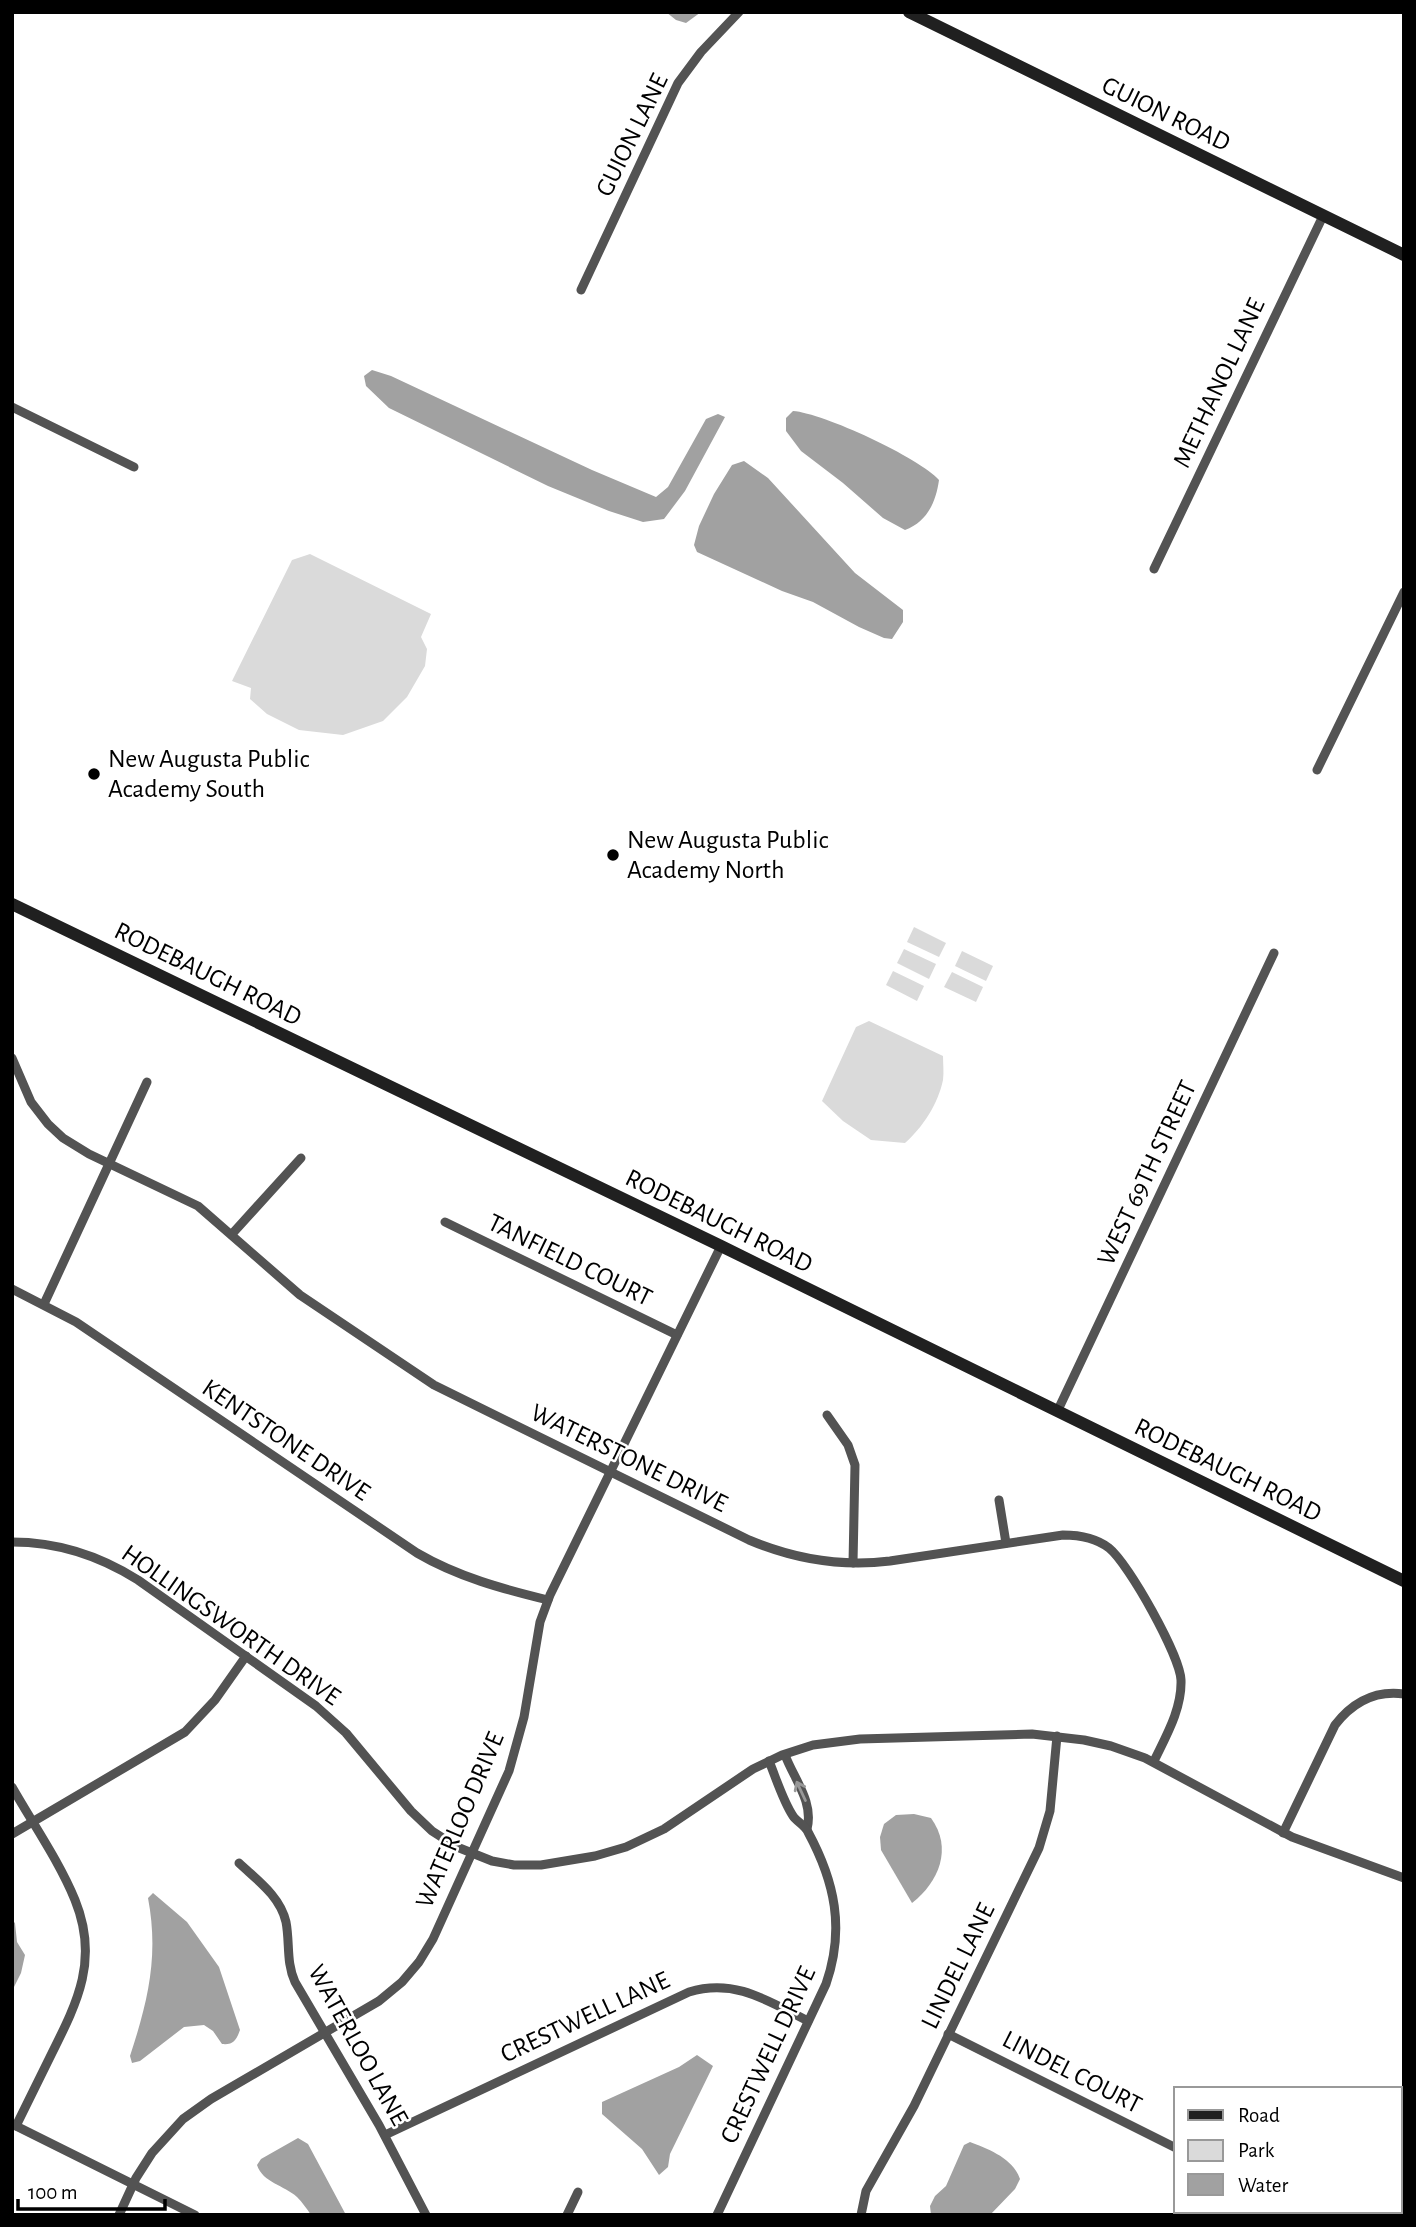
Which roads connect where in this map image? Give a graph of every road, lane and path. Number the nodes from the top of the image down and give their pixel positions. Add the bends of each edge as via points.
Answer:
1 (739, 12) edge
2 (909, 12) edge
3 (1322, 216) junction
4 (1404, 255) edge
5 (582, 290) dead end
6 (12, 407) edge
7 (134, 467) dead end
8 (1154, 569) dead end
9 (1404, 592) edge
10 (1317, 770) dead end
11 (12, 905) edge
12 (1274, 953) dead end
13 (12, 1058) edge
14 (147, 1082) dead end
15 (301, 1158) dead end
16 (109, 1164) junction
17 (444, 1222) dead end
18 (232, 1234) junction
19 (721, 1246) junction
20 (12, 1289) edge
21 (44, 1304) junction
22 (677, 1335) junction
23 (1057, 1412) junction
24 (827, 1415) dead end
25 (610, 1472) junction
26 (999, 1500) dead end
27 (12, 1542) edge
28 (1006, 1543) junction
29 (853, 1563) junction
30 (1404, 1581) edge
31 (548, 1600) junction
32 (246, 1656) junction
33 (1404, 1695) edge
34 (1058, 1736) junction
35 (785, 1755) junction
36 (769, 1761) junction
37 (1154, 1761) junction
38 (12, 1787) edge
39 (32, 1822) junction
40 (807, 1829) junction
41 (1283, 1833) junction
42 (12, 1834) edge
43 (470, 1854) junction
44 (239, 1863) dead end
45 (1404, 1878) edge
46 (808, 2021) junction
47 (324, 2033) junction
48 (948, 2034) junction
49 (14, 2125) edge
50 (385, 2135) junction
51 (1174, 2147) edge
52 (134, 2183) junction
53 (578, 2192) dead end
54 (119, 2215) edge
55 (195, 2215) edge
56 (426, 2215) edge
57 (567, 2215) edge
58 (717, 2215) edge
59 (861, 2215) edge

1 - 5 street, GUION LANE via 678,83
2 - 3 street, GUION ROAD
3 - 4 street, GUION ROAD
3 - 8 street, METHANOL LANE
6 - 7 street
9 - 10 street
11 - 19 street, RODEBAUGH ROAD
12 - 23 street, WEST 69TH STREET
13 - 16 street, WATERSTONE DRIVE via 29,1098 48,1124 71,1144
14 - 16 street
15 - 18 street
16 - 18 street, WATERSTONE DRIVE via 194,1204
16 - 21 street
17 - 22 street, TANFIELD COURT
18 - 25 street, WATERSTONE DRIVE via 300,1295 434,1385
19 - 22 street, WATERLOO DRIVE
19 - 23 street, RODEBAUGH ROAD
20 - 21 street, KENTSTONE DRIVE
21 - 31 street, KENTSTONE DRIVE via 418,1553 490,1585
22 - 25 street, WATERLOO DRIVE
23 - 30 street, RODEBAUGH ROAD
24 - 29 street via 848,1445 855,1465
25 - 29 street, WATERSTONE DRIVE via 765,1546 813,1560
25 - 31 street, WATERLOO DRIVE
26 - 28 street
27 - 32 street, HOLLINGSWORTH DRIVE via 62,1548 113,1565
28 - 29 street, WATERSTONE DRIVE
28 - 37 street, WATERSTONE DRIVE via 1082,1536 1104,1545 1124,1563 1173,1653 1180,1675 1177,1712
31 - 43 street, WATERLOO DRIVE via 517,1744
32 - 39 street via 185,1732
32 - 43 street, HOLLINGSWORTH DRIVE via 332,1719 421,1821
33 - 41 street via 1381,1694 1344,1713
34 - 35 street, HOLLINGSWORTH DRIVE via 860,1739 822,1743
34 - 37 street, HOLLINGSWORTH DRIVE via 1111,1746
34 - 48 street, LINDEL LANE via 1050,1811 1042,1839
35 - 36 street, HOLLINGSWORTH DRIVE
40 -> 35 street, CRESTWELL DRIVE via 810,1816 805,1797
36 - 40 street, CRESTWELL DRIVE via 793,1817
36 - 43 street, HOLLINGSWORTH DRIVE via 664,1829 617,1850 528,1866
37 - 41 street, HOLLINGSWORTH DRIVE
38 - 39 street
39 - 42 street
39 - 49 street via 76,1902 84,1932 85,1968 74,2010
40 - 46 street, CRESTWELL DRIVE via 831,1888 837,1927 829,1976
41 - 45 street, HOLLINGSWORTH DRIVE
43 - 47 street, WATERLOO DRIVE via 419,1962 379,2001
44 - 47 street, WATERLOO LANE via 281,1909 293,1978
46 - 50 street, CRESTWELL LANE via 744,1991 701,1988
46 - 58 street, CRESTWELL DRIVE
47 - 50 street, WATERLOO LANE
47 - 52 street, WATERLOO DRIVE via 183,2119 157,2147
48 - 51 street, LINDEL COURT
48 - 59 street, LINDEL LANE via 866,2191
49 - 52 street
50 - 56 street, WATERLOO LANE
52 - 54 street, WATERLOO DRIVE
52 - 55 street
53 - 57 street

